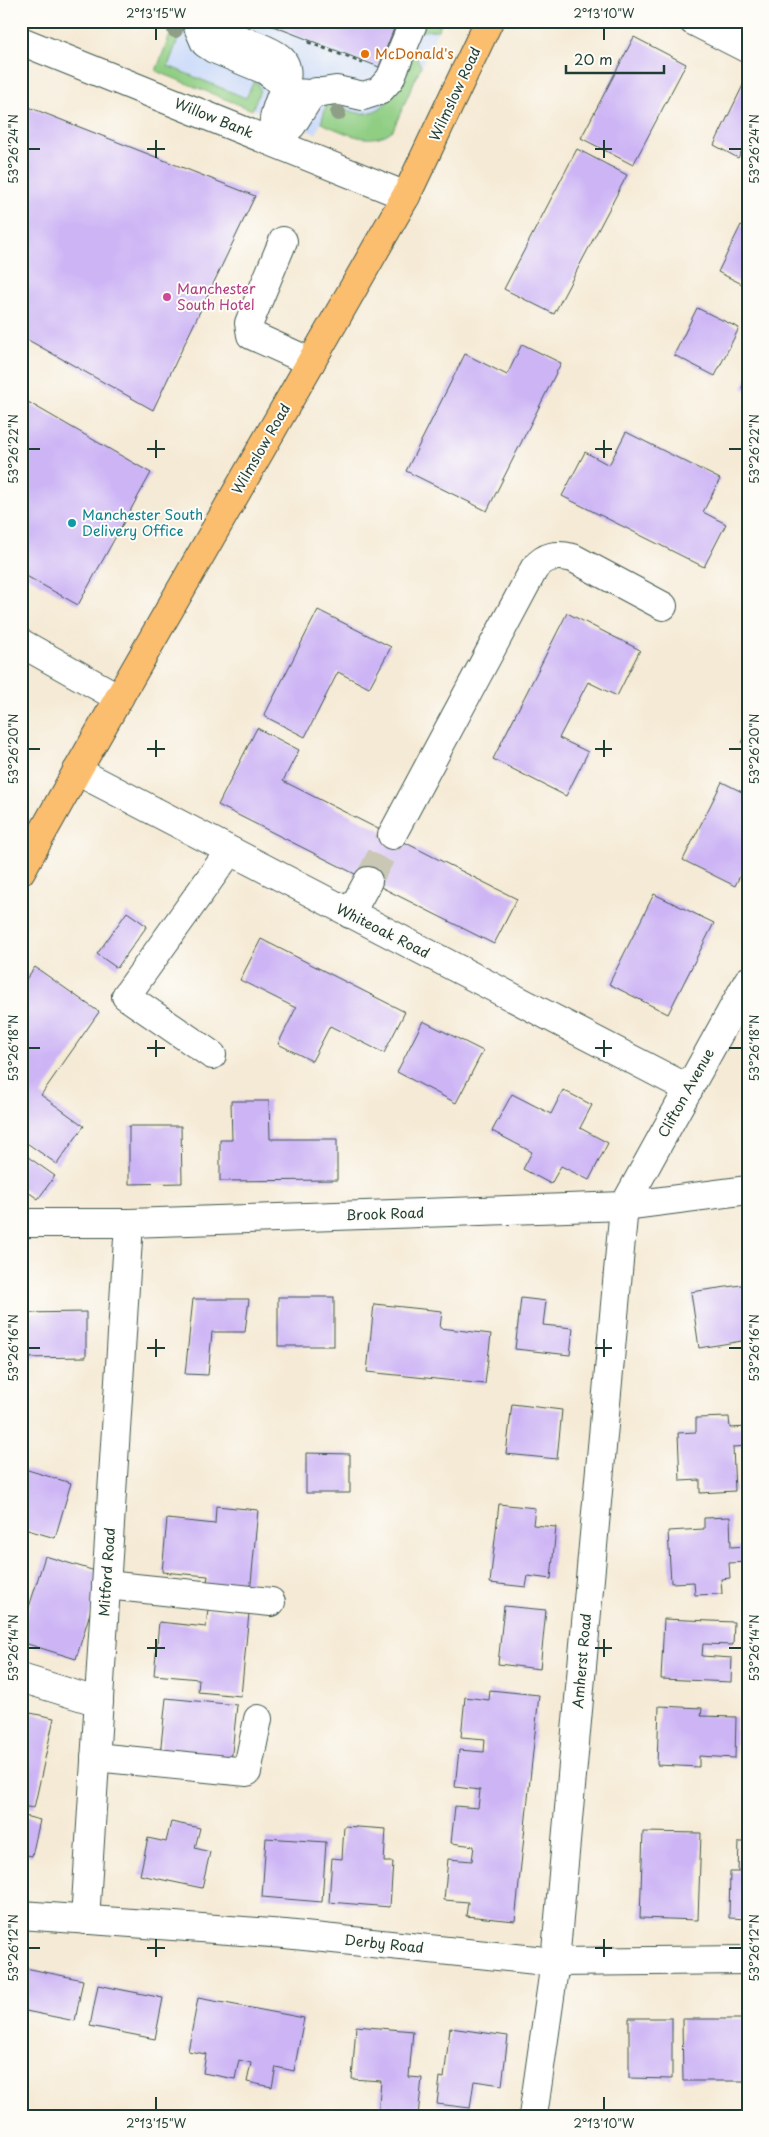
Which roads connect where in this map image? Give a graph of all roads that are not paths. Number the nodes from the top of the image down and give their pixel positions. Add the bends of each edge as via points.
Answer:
1 (199, 21) edge
2 (220, 21) edge
3 (414, 21) edge
4 (489, 21) edge
5 (693, 21) edge
6 (21, 41) edge
7 (748, 49) edge
8 (279, 86) junction
9 (316, 92) junction
10 (274, 142) junction
11 (406, 196) junction
12 (283, 241) dead end
13 (311, 362) junction
14 (663, 606) dead end
15 (21, 643) edge
16 (119, 698) junction
17 (76, 771) junction
18 (392, 836) tunnel mouth
19 (229, 852) junction
20 (21, 871) edge
21 (368, 881) tunnel mouth
22 (350, 914) junction
23 (748, 981) edge
24 (212, 1055) dead end
25 (689, 1088) junction
26 (748, 1190) edge
27 (624, 1206) junction
28 (21, 1223) edge
29 (129, 1224) junction
30 (106, 1585) junction
31 (271, 1602) dead end
32 (21, 1678) edge
33 (99, 1702) junction
34 (258, 1719) dead end
35 (95, 1757) junction
36 (21, 1915) edge
37 (85, 1920) junction
38 (748, 1960) edge
39 (555, 1962) junction
40 (533, 2116) edge

1 - 8 street via 198,27 205,43 265,70
2 - 8 street via 229,35 280,58 286,69
3 - 9 street via 390,79 379,91 363,96 336,90
4 - 11 main road, Wilmslow Road
5 - 7 street
6 - 10 street, Willow Bank
8 - 9 street via 301,94
8 - 10 street
9 - 10 street via 292,125
10 - 11 street, Willow Bank
11 - 13 main road, Wilmslow Road
12 - 13 street via 249,323 251,335
13 - 16 main road, Wilmslow Road
14 - 18 street via 573,558 551,556 540,561
15 - 16 street
16 - 17 main road, Wilmslow Road
17 - 19 street, Whiteoak Road
17 - 20 main road, Wilmslow Road
19 - 22 street, Whiteoak Road
19 - 24 street via 126,996
21 - 22 street
22 - 25 street, Whiteoak Road
23 - 25 street, Clifton Avenue
25 - 27 street, Clifton Avenue
26 - 27 street, Brook Road
27 - 29 street, Brook Road
27 - 39 street, Amherst Road
28 - 29 street, Brook Road
29 - 30 street, Mitford Road
30 - 31 street
30 - 33 street, Mitford Road
32 - 33 street
33 - 35 street, Mitford Road
34 - 35 street via 247,1772
35 - 37 street, Mitford Road
36 - 37 street, Derby Road
37 - 39 street, Derby Road via 285,1934
38 - 39 street, Derby Road
39 - 40 street, Amherst Road

